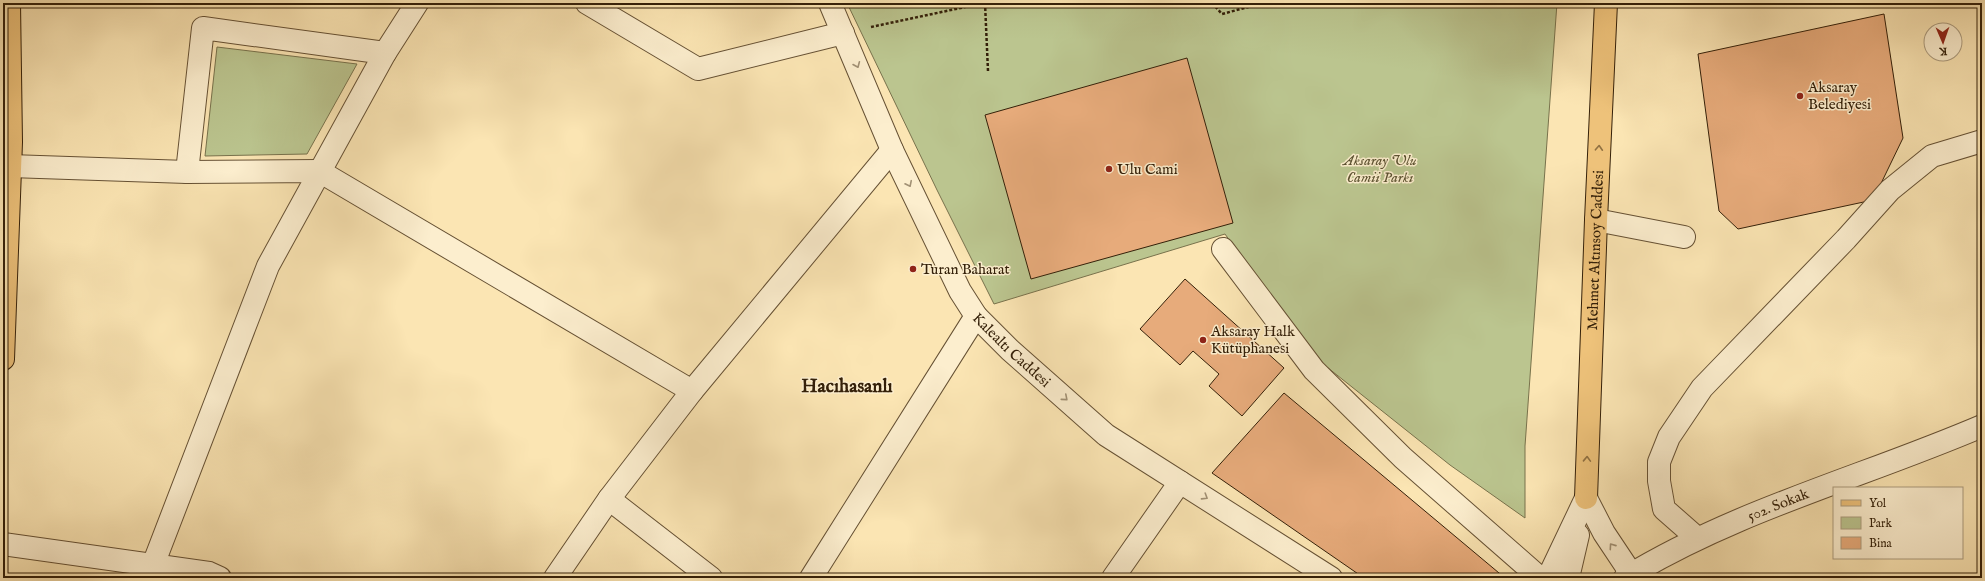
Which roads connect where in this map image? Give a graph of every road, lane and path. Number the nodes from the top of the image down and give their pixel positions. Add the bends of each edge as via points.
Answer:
1 (10, 3) edge
2 (417, 3) edge
3 (587, 3) edge
4 (830, 3) edge
5 (984, 3) edge
6 (1212, 3) edge
7 (1263, 3) edge
8 (1606, 3) edge
9 (843, 33) junction
10 (385, 53) junction
11 (988, 71) dead end
12 (1982, 141) edge
13 (892, 150) junction
14 (10, 166) junction
15 (319, 171) junction
16 (187, 172) junction
17 (1596, 220) junction
18 (1684, 237) dead end
19 (1223, 249) dead end
20 (976, 316) junction
21 (3, 359) edge
22 (692, 391) junction
23 (1982, 426) edge
24 (1180, 482) junction
25 (1586, 498) junction
26 (610, 499) junction
27 (1697, 538) junction
28 (3, 544) edge
29 (153, 565) junction
30 (212, 576) edge
31 (1630, 577) edge
32 (555, 578) edge
33 (711, 578) edge
34 (811, 578) edge
35 (1114, 578) edge
36 (1332, 578) edge
37 (1540, 578) edge
38 (1548, 578) edge
39 (1568, 578) edge

1 - 14 main road
2 - 10 street
3 - 9 street via 698,69
4 - 9 street, Kalealtı Caddesi
5 - 9 path
5 - 11 path
6 - 7 path via 1222,14
17 -> 8 main road, Mehmet Altınsoy Caddesi
9 -> 13 street, Kalealtı Caddesi
10 - 15 street
10 - 16 street via 204,28
12 - 27 street via 1932,156 1890,190 1702,388 1669,437 1659,462 1659,481 1664,509
13 -> 20 street, Kalealtı Caddesi via 960,291
13 - 22 street
14 - 16 street
14 - 21 main road
15 - 16 street
15 - 22 street
15 - 29 street via 268,266
17 - 18 street
25 -> 17 main road, Mehmet Altınsoy Caddesi
19 - 37 street via 1314,370 1403,458
20 -> 24 street, Kalealtı Caddesi via 1010,350 1106,435
20 - 34 street
22 - 26 street
23 - 27 street, 502. Sokak
24 - 35 street
24 -> 36 street, Kalealtı Caddesi
31 -> 25 street
25 - 38 street
25 - 39 street
26 - 32 street
26 - 33 street
27 - 31 street, 502. Sokak
28 - 29 street
29 - 30 street

